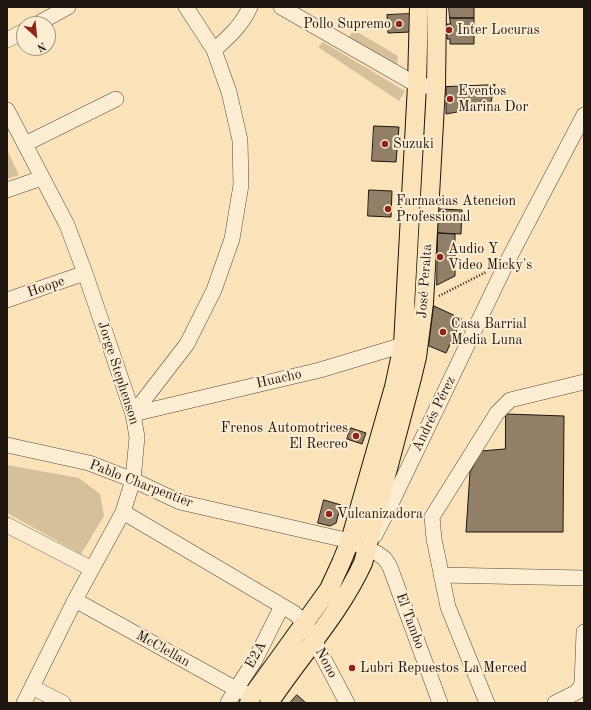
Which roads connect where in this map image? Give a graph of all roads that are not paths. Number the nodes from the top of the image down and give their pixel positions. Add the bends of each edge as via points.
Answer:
1 (68, 7) edge
2 (186, 7) edge
3 (250, 7) edge
4 (281, 7) edge
5 (419, 7) edge
6 (437, 7) edge
7 (52, 16) edge
8 (16, 35) edge
9 (7, 40) edge
10 (214, 50) junction
11 (416, 85) junction
12 (436, 87) junction
13 (116, 100) dead end
14 (7, 110) edge
15 (584, 115) edge
16 (25, 144) junction
17 (42, 178) junction
18 (7, 190) edge
19 (85, 274) junction
20 (7, 300) edge
21 (420, 332) junction
22 (403, 345) junction
23 (584, 382) edge
24 (133, 414) junction
25 (7, 445) edge
26 (133, 480) junction
27 (123, 512) junction
28 (7, 525) edge
29 (350, 541) junction
30 (367, 548) junction
31 (92, 569) junction
32 (441, 575) junction
33 (584, 578) edge
34 (75, 600) junction
35 (282, 606) junction
36 (305, 623) junction
37 (584, 632) edge
38 (315, 642) junction
39 (32, 687) junction
40 (236, 689) junction
41 (250, 700) edge
42 (24, 703) edge
43 (63, 703) edge
44 (228, 703) edge
45 (269, 703) edge
46 (347, 703) edge
47 (440, 703) edge
48 (487, 703) edge
49 (555, 703) edge

1 - 7 street
2 - 10 street
3 - 10 street via 232,34
4 - 11 street
5 - 11 main road, José Peralta
6 - 12 main road, José Peralta
8 - 9 street
10 - 24 street via 230,92 240,140 241,185 232,239 214,290 187,344
11 - 12 street
11 - 22 main road, José Peralta
12 - 21 main road, José Peralta via 424,303
13 - 16 street
14 - 16 street, Jorge Stephenson
15 - 30 street, Andrés Pérez via 507,262 388,510
16 - 17 street, Jorge Stephenson
17 - 18 street
17 - 19 street, Jorge Stephenson via 67,225
19 - 20 street, Hoope
19 - 24 street, Jorge Stephenson
21 - 22 street, Huacho
21 - 30 main road, José Peralta via 412,378
22 - 24 street, Huacho via 320,370
22 - 29 main road, José Peralta via 394,387
23 - 32 street via 510,400 497,413 432,517
24 - 26 street, Jorge Stephenson via 137,437
25 - 26 street, Pablo Charpentier via 89,463
26 - 27 street, Jorge Stephenson
26 - 29 street, Pablo Charpentier via 180,502
27 - 31 street, Jorge Stephenson
27 - 35 street
28 - 31 street
29 - 30 street, Pablo Charpentier
29 - 36 main road via 329,589
30 - 38 main road, Andrés Pérez via 364,563 353,585
30 - 47 street, El Tambo via 377,552 390,567
31 - 34 street, Jorge Stephenson
32 - 33 street
32 - 48 street via 448,607
34 - 39 street, Jorge Stephenson
34 - 40 street, McClellan
35 - 36 street via 294,612
35 - 40 street, E2A via 255,660
36 - 38 street, Nono
36 - 41 main road
37 - 49 street via 582,684 577,692
38 - 45 main road, Andrés Pérez
38 - 46 street, Nono
39 - 42 street, Jorge Stephenson
39 - 43 street
40 - 41 street, McClellan
40 - 44 street, E2A

